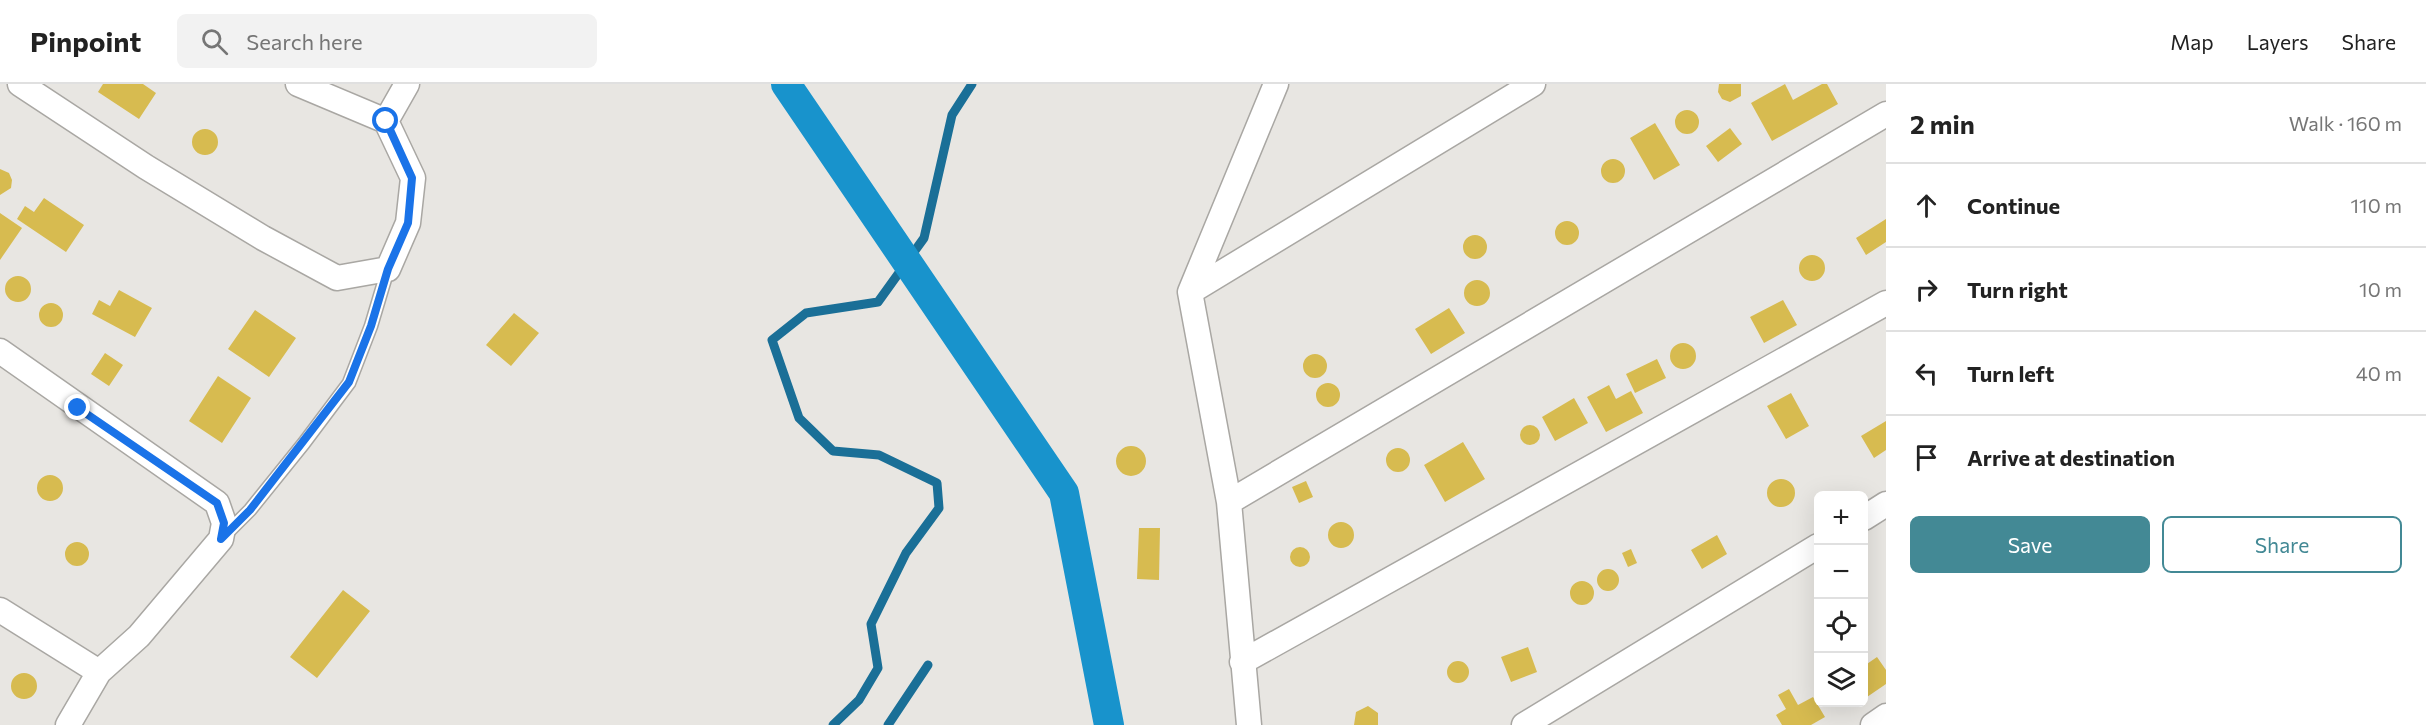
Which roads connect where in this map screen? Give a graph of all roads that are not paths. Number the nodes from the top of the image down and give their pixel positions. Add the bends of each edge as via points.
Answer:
1 (20, 84) edge
2 (298, 84) edge
3 (407, 84) edge
4 (1276, 84) edge
5 (1533, 84) edge
6 (1886, 114) edge
7 (386, 121) junction
8 (388, 269) junction
9 (1190, 292) junction
10 (1886, 303) edge
11 (0, 351) edge
12 (1229, 502) junction
13 (1886, 504) edge
14 (1868, 515) edge
15 (221, 539) junction
16 (1814, 548) edge
17 (0, 610) edge
18 (1242, 662) junction
19 (99, 672) junction
20 (1886, 716) edge
21 (68, 725) edge
22 (1249, 725) edge
23 (1524, 725) edge
24 (1873, 725) edge

1 - 8 street via 156,173 336,278
2 - 7 street
3 - 7 street
4 - 9 street
5 - 9 street
6 - 12 street
7 - 8 street via 412,178 408,223
8 - 15 lane via 349,382 263,494
9 - 12 street
10 - 18 street
11 - 15 street via 217,503 224,523
12 - 18 street
13 - 14 street
15 - 19 street via 147,628
16 - 23 street
17 - 19 street
18 - 22 street
19 - 21 street
20 - 24 street

